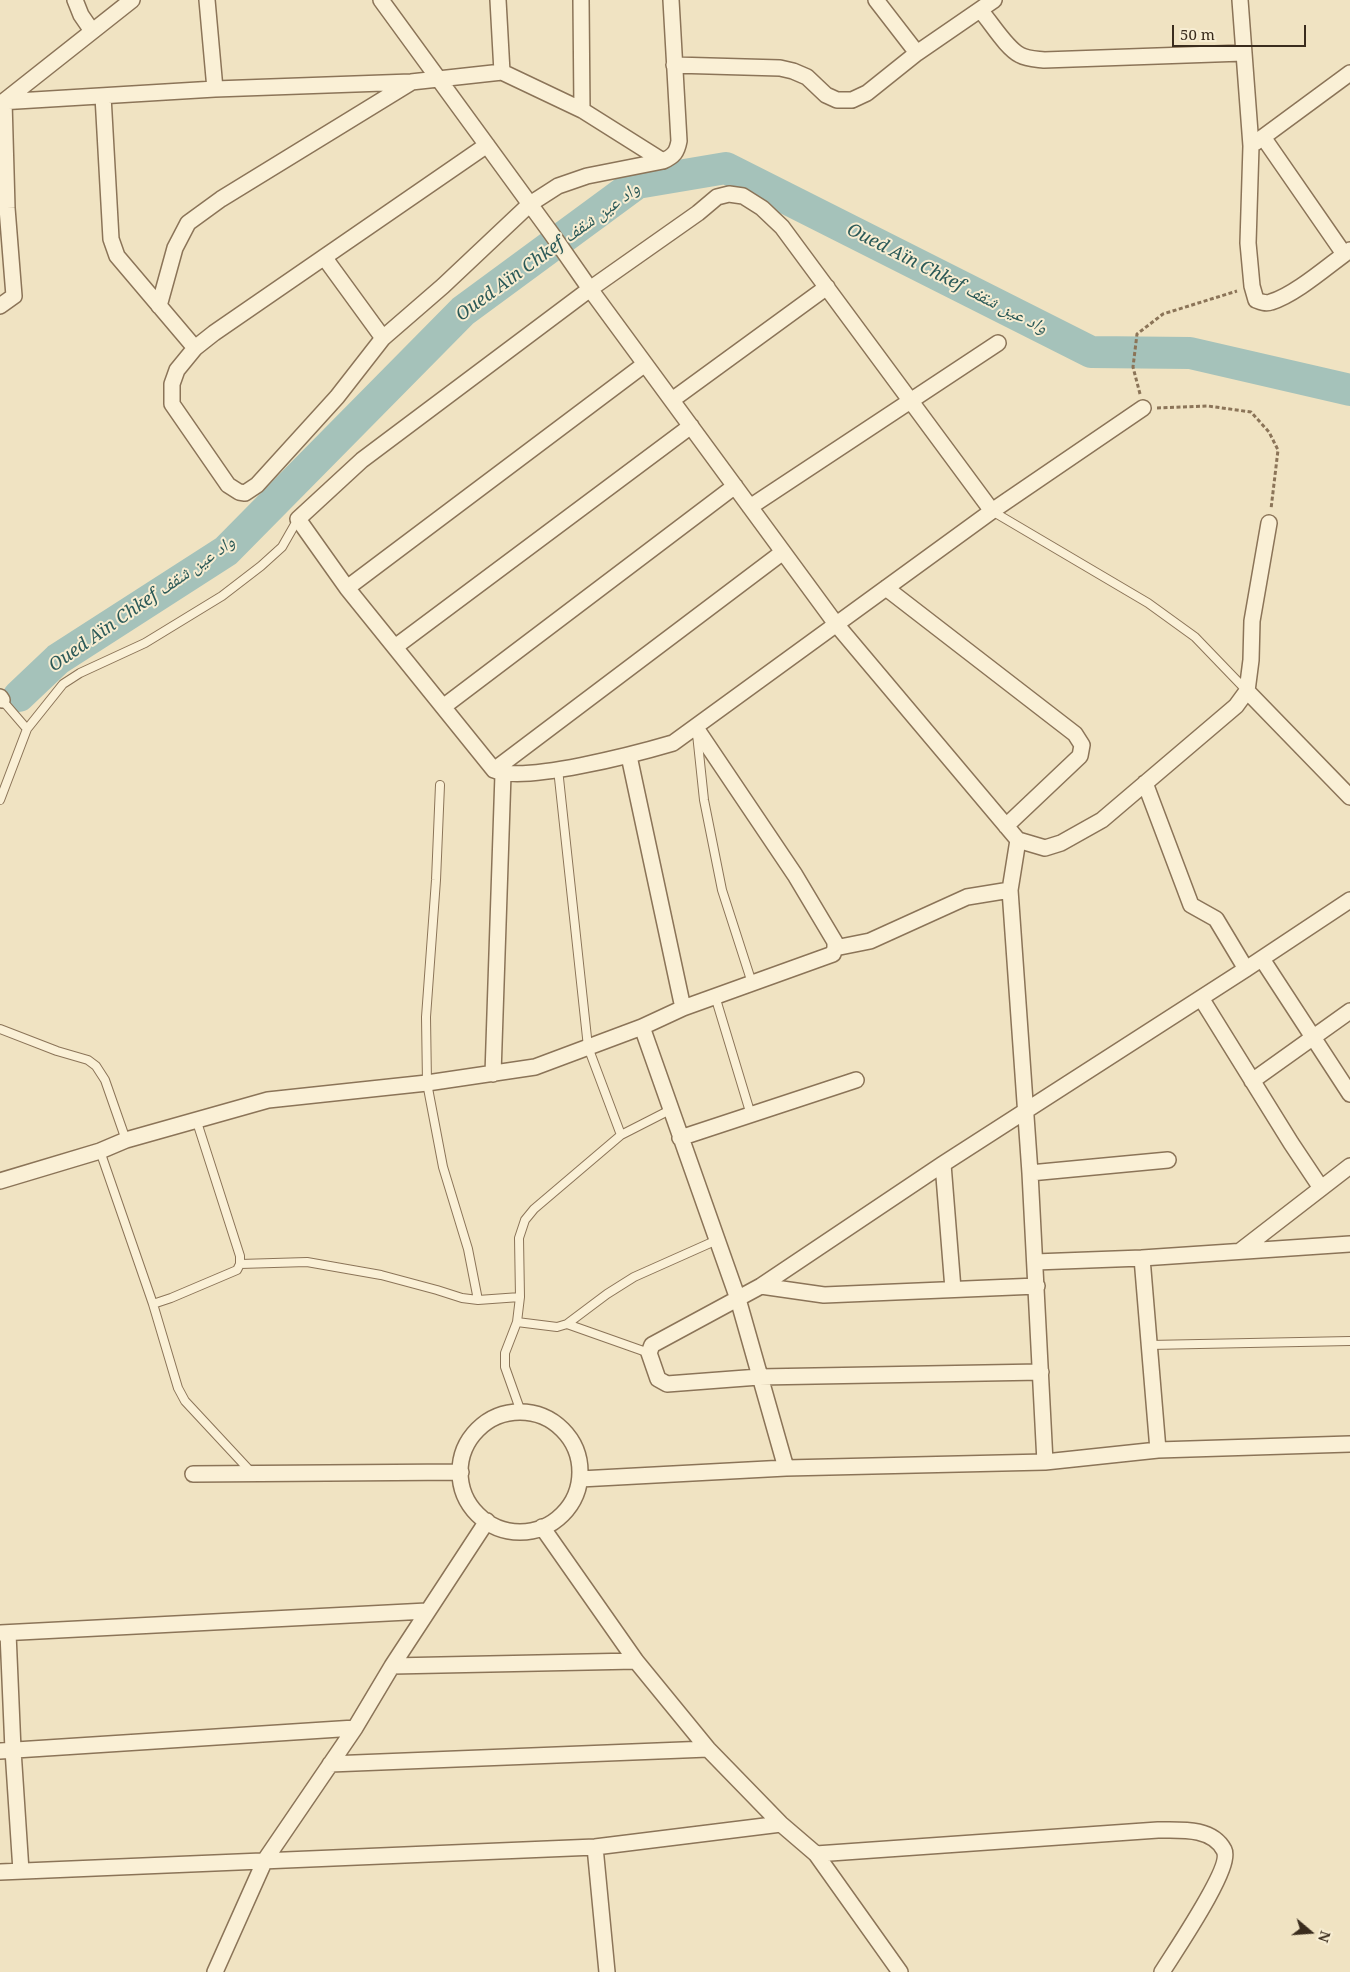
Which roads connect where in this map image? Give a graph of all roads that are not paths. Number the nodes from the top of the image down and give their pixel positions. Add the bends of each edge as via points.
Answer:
1 (75, 0) edge
2 (132, 0) edge
3 (207, 0) edge
4 (381, 0) edge
5 (498, 0) edge
6 (581, 0) edge
7 (670, 0) edge
8 (876, 0) edge
9 (994, 0) edge
10 (1240, 0) edge
11 (980, 10) junction
12 (92, 31) junction
13 (917, 52) junction
14 (1243, 53) junction
15 (674, 64) junction
16 (502, 72) junction
17 (1350, 73) edge
18 (438, 79) junction
19 (410, 82) junction
20 (215, 89) junction
21 (103, 96) junction
22 (1, 102) edge
23 (582, 110) junction
24 (1257, 142) junction
25 (487, 145) junction
26 (663, 161) junction
27 (530, 204) junction
28 (4, 210) edge
29 (1347, 252) edge
30 (324, 257) junction
31 (827, 288) junction
32 (589, 289) junction
33 (0, 306) edge
34 (159, 306) junction
35 (384, 338) junction
36 (998, 343) dead end
37 (195, 348) junction
38 (645, 364) junction
39 (672, 400) junction
40 (912, 401) junction
41 (1143, 408) road end
42 (691, 426) junction
43 (735, 486) junction
44 (750, 506) junction
45 (992, 511) junction
46 (298, 519) junction
47 (1269, 522) road end
48 (783, 552) junction
49 (347, 588) junction
50 (886, 588) junction
51 (836, 624) junction
52 (396, 647) junction
53 (1247, 691) junction
54 (1, 698) edge
55 (443, 707) junction
56 (696, 728) junction
57 (26, 729) junction
58 (629, 756) junction
59 (558, 769) junction
60 (499, 772) junction
61 (1146, 783) junction
62 (440, 785) dead end
63 (1350, 797) edge
64 (0, 800) edge
65 (1006, 826) junction
66 (1018, 840) junction
67 (1010, 890) junction
68 (1350, 900) edge
69 (835, 948) junction
70 (1262, 959) junction
71 (1246, 969) junction
72 (752, 983) junction
73 (714, 996) junction
74 (1201, 998) junction
75 (683, 1008) junction
76 (1350, 1010) edge
77 (642, 1027) junction
78 (0, 1029) edge
79 (1312, 1037) junction
80 (588, 1047) junction
81 (493, 1074) junction
82 (856, 1080) dead end
83 (1252, 1081) junction
84 (427, 1083) junction
85 (1350, 1094) edge
86 (670, 1110) junction
87 (1026, 1111) junction
88 (751, 1115) junction
89 (196, 1119) junction
90 (621, 1135) junction
91 (680, 1138) junction
92 (126, 1140) junction
93 (100, 1151) junction
94 (1168, 1160) dead end
95 (944, 1164) junction
96 (1350, 1166) edge
97 (1030, 1173) junction
98 (0, 1182) edge
99 (1321, 1188) junction
100 (717, 1240) junction
101 (1350, 1244) edge
102 (1240, 1251) junction
103 (1142, 1258) junction
104 (1035, 1262) junction
105 (240, 1264) junction
106 (761, 1286) junction
107 (1037, 1286) junction
108 (952, 1289) junction
109 (520, 1297) junction
110 (738, 1298) junction
111 (478, 1300) junction
112 (153, 1304) junction
113 (517, 1322) junction
114 (567, 1324) junction
115 (1350, 1341) edge
116 (1149, 1345) junction
117 (649, 1354) junction
118 (1041, 1372) junction
119 (759, 1377) junction
120 (521, 1412) junction
121 (1350, 1444) edge
122 (1158, 1450) junction
123 (1045, 1462) junction
124 (786, 1468) junction
125 (461, 1472) junction
126 (193, 1474) dead end
127 (252, 1474) junction
128 (580, 1479) junction
129 (486, 1521) junction
130 (542, 1527) junction
131 (427, 1611) junction
132 (4, 1633) edge
133 (636, 1661) junction
134 (392, 1666) junction
135 (355, 1728) junction
136 (708, 1749) junction
137 (6, 1751) edge
138 (330, 1764) junction
139 (781, 1824) junction
140 (595, 1847) junction
141 (816, 1854) junction
142 (265, 1860) junction
143 (20, 1871) junction
144 (0, 1872) edge
145 (215, 1972) edge
146 (607, 1972) edge
147 (900, 1972) edge
148 (1162, 1972) edge

1 - 12 street
2 - 12 street
3 - 20 street
4 - 18 street
5 - 16 street
6 - 23 street
7 - 15 street
8 - 13 street
9 - 11 street
10 - 14 street
11 - 13 street
11 - 14 street via 1010,48 1019,55 1044,60
12 - 22 street
13 - 15 street via 867,93 852,100 837,100 826,95 793,70
14 - 24 street
15 - 26 street via 679,141 673,157
16 - 18 street
16 - 23 street
17 - 24 street
18 - 19 street
18 - 25 street
19 - 20 street
19 - 34 street via 221,199 188,223 175,248
20 - 21 street
21 - 22 street
21 - 34 street via 111,239 116,256
22 - 28 street
23 - 26 street
24 - 29 street
24 - 29 street via 1248,243 1256,300 1271,302 1299,288
25 - 27 street
25 - 30 street
26 - 27 street via 587,176 558,186
27 - 32 street
27 - 35 street
28 - 33 street via 14,296
30 - 35 street
30 - 37 street
31 - 32 street via 782,227 743,196 729,194 716,197
31 - 39 street
31 - 40 street
32 - 38 street
32 - 46 street via 362,460
34 - 37 street
35 - 37 street via 336,397 257,485 245,493 228,485 172,404 172,384 177,370
36 - 40 street
38 - 39 street
38 - 49 street
39 - 42 street
40 - 44 street
40 - 45 street
41 - 45 street
42 - 43 street
42 - 52 street
43 - 44 street
43 - 55 street
44 - 48 street
45 - 50 street
45 - 53 lane via 1148,603 1195,637
46 - 49 street
46 - 57 lane via 282,547 261,566 222,596 145,643 63,684
47 - 53 street via 1252,621
48 - 51 street
48 - 60 street
49 - 52 street
50 - 51 street
50 - 65 street via 1075,734 1082,746 1080,756
51 - 56 street
51 - 65 street
52 - 55 street
53 - 61 street via 1236,706
53 - 63 street
54 - 57 lane
55 - 60 street
56 - 58 street via 673,743
56 - 69 street via 795,875 835,942
56 - 72 lane via 704,800 722,890
57 - 64 lane
58 - 59 street
58 - 75 street
59 - 60 street
59 - 80 lane
60 - 81 street
61 - 66 street via 1102,820 1062,842 1045,848
61 - 71 street via 1191,905 1216,919
62 - 84 lane via 426,1017
65 - 66 street
66 - 67 street
67 - 69 street via 968,897 870,942
67 - 87 street
68 - 70 street
69 - 72 street via 833,954
70 - 71 street
70 - 79 street
71 - 74 street
72 - 73 street
73 - 75 street
73 - 88 lane
74 - 83 street
74 - 87 street
75 - 77 street
76 - 79 street
77 - 80 street
77 - 86 street
78 - 92 lane via 57,1052 88,1060 96,1066 106,1080
79 - 83 street
79 - 85 street
80 - 81 street via 535,1067
80 - 90 lane
81 - 84 street
82 - 88 street
83 - 99 street
84 - 89 street via 268,1100
84 - 111 lane via 443,1168 468,1249
86 - 90 lane
86 - 91 street
87 - 95 street
87 - 97 street
88 - 91 street
89 - 92 street
89 - 105 lane
90 - 109 lane via 525,1220 518,1238
91 - 100 street
92 - 93 street
93 - 98 street
93 - 112 lane
94 - 97 street
95 - 106 street
95 - 108 street
96 - 99 street
97 - 104 street
99 - 102 street
100 - 110 street
100 - 114 lane via 634,1277
101 - 102 street
102 - 103 street
103 - 104 street
103 - 116 street
104 - 107 street
105 - 111 lane via 306,1262 380,1275
105 - 112 lane via 237,1270
106 - 108 street via 824,1295
106 - 110 street
107 - 108 street
107 - 118 street
109 - 111 lane
109 - 113 lane
110 - 117 street via 652,1345
110 - 119 street
112 - 127 lane via 178,1388 185,1401
113 - 114 lane via 557,1327
113 - 120 lane via 505,1353 505,1367
114 - 117 lane
115 - 116 lane
116 - 122 street
117 - 119 street via 658,1379 667,1384
118 - 119 street
118 - 123 street
119 - 124 street
120 - 125 street via 499,1416 481,1427 464,1450
120 - 128 street via 542,1415 565,1432 576,1450
121 - 122 street
122 - 123 street
123 - 124 street
124 - 128 street
125 - 127 street
125 - 129 street via 462,1486 468,1499
126 - 127 street
128 - 130 street via 565,1511
129 - 130 street via 514,1531
129 - 131 street
130 - 133 street
131 - 132 street
131 - 134 street
132 - 137 street
133 - 134 street
133 - 136 street
134 - 135 street
135 - 137 street
135 - 138 street
136 - 138 street
136 - 139 street
137 - 143 street
138 - 142 street
139 - 140 street
139 - 141 street
140 - 142 street
140 - 146 street
141 - 147 street
141 - 148 street via 1158,1830 1204,1833 1225,1850 1225,1863 1211,1893
142 - 143 street
142 - 145 street
143 - 144 street

